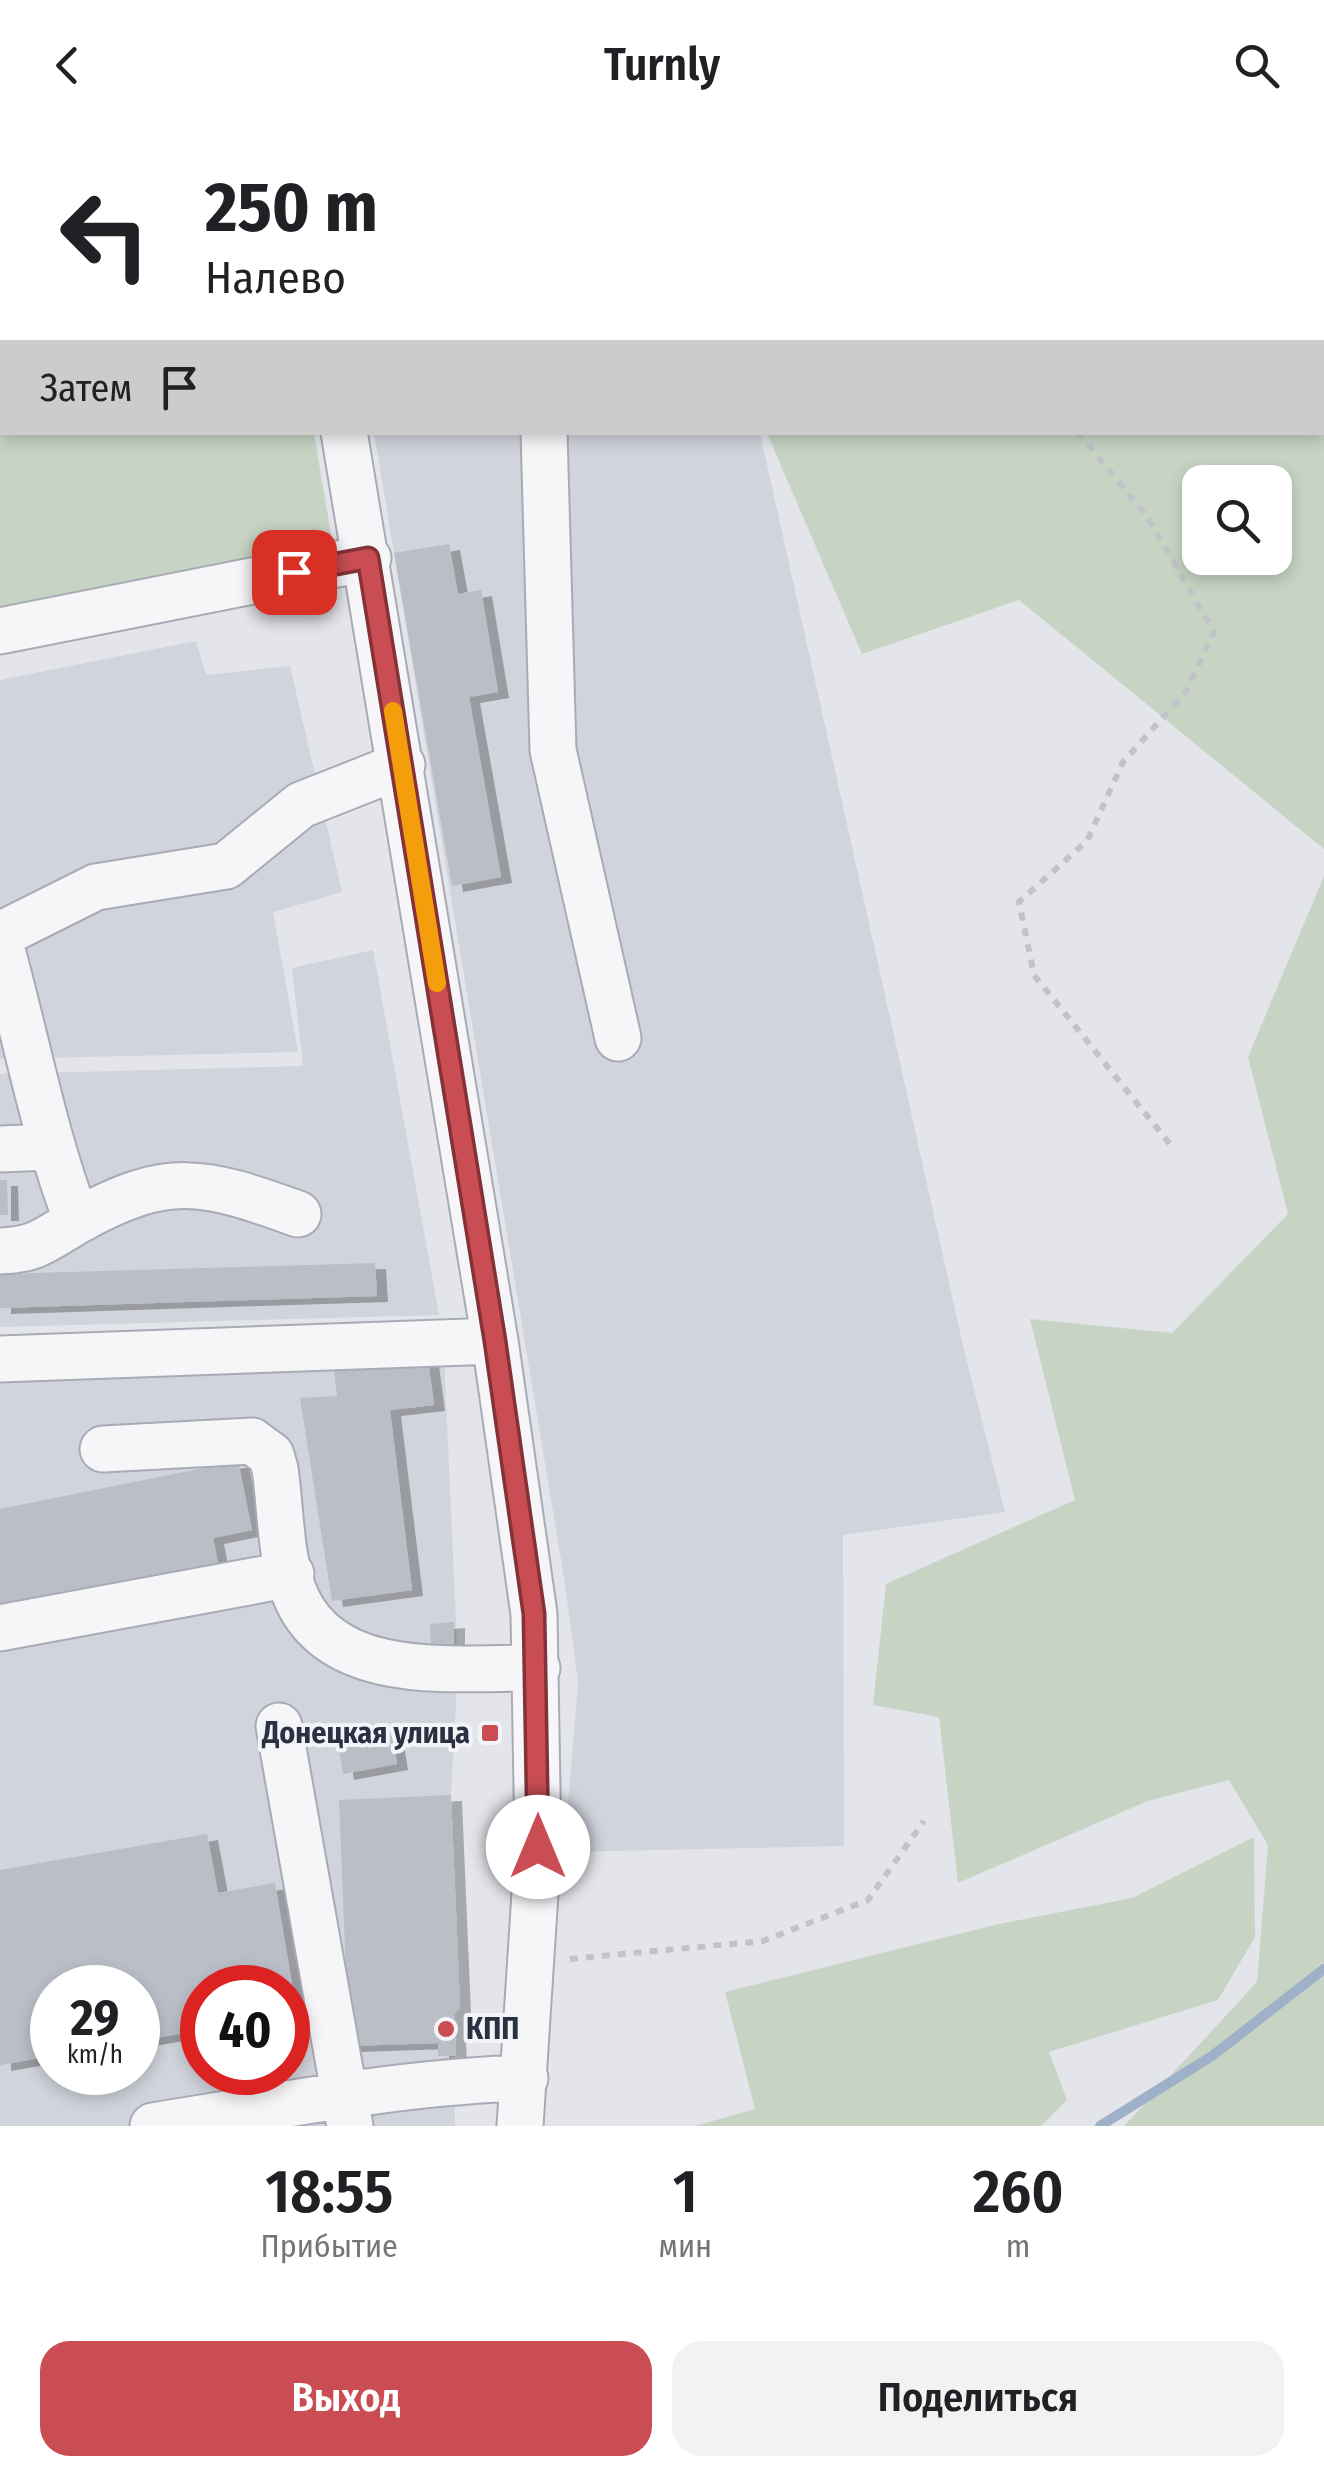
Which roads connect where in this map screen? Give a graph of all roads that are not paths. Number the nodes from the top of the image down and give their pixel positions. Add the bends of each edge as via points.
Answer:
1 (345, 435) edge
2 (544, 435) edge
3 (368, 558) junction
4 (0, 630) edge
5 (402, 765) junction
6 (0, 936) edge
7 (0, 943) edge
8 (618, 1038) dead end
9 (48, 1147) junction
10 (0, 1149) edge
11 (298, 1214) dead end
12 (77, 1222) junction
13 (0, 1251) edge
14 (495, 1341) junction
15 (333, 1347) junction
16 (0, 1360) edge
17 (288, 1384) dead end
18 (103, 1449) dead end
19 (290, 1574) junction
20 (0, 1628) edge
21 (536, 1668) junction
22 (279, 1726) dead end
23 (525, 2078) junction
24 (347, 2110) edge
25 (153, 2126) edge
26 (520, 2126) edge

1 - 3 street
2 - 8 street via 553,750
3 - 4 street
3 - 5 street
5 - 6 street via 302,805 226,866 96,887
5 - 14 street
7 - 9 street
9 - 10 street
9 - 12 street
11 - 12 street via 194,1185 140,1190
12 - 13 street via 30,1250
14 - 15 street
14 - 21 street
15 - 16 street
15 - 17 street
18 - 19 street via 236,1440 264,1447 276,1469
19 - 20 street
19 - 21 street via 308,1618 334,1644 370,1659
21 - 23 street via 538,1847
22 - 24 street
23 - 24 street via 458,2080
23 - 26 street
24 - 25 street

